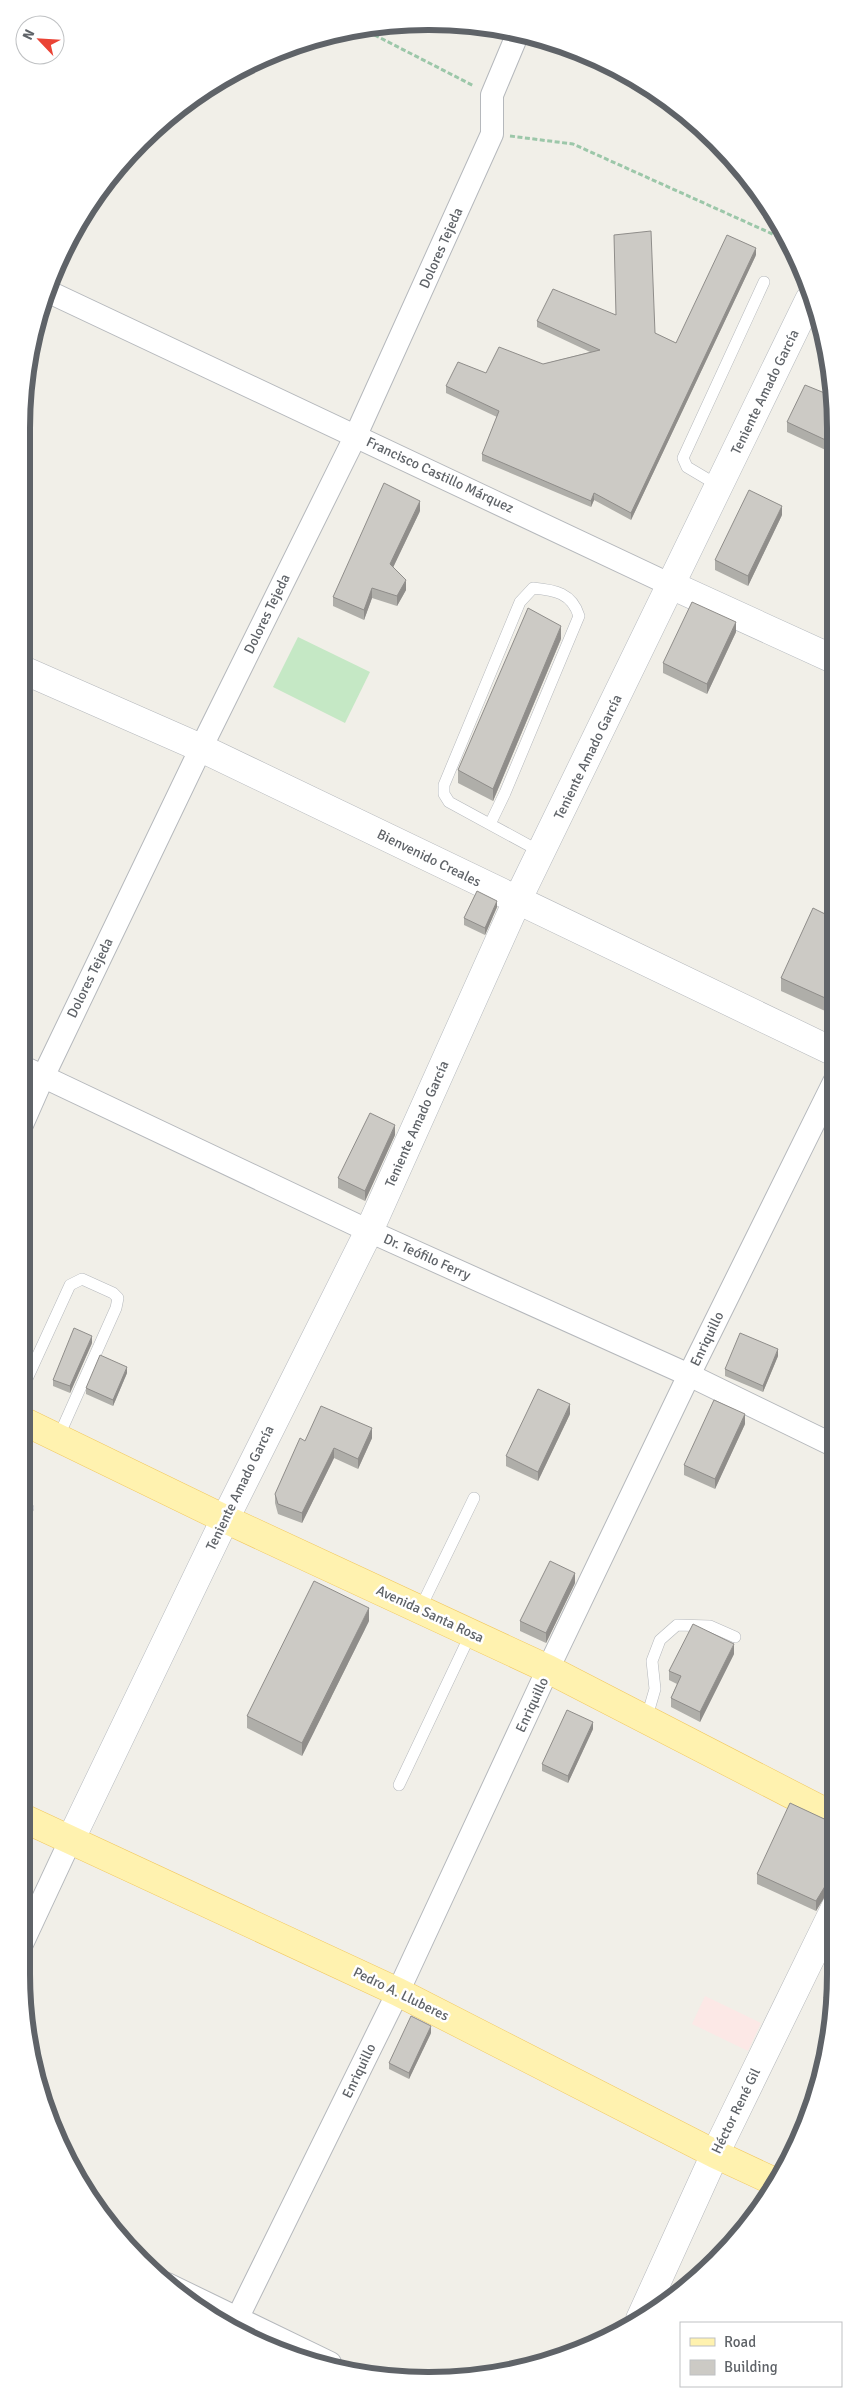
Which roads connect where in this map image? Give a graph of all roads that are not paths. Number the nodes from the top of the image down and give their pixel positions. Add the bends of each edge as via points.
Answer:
1 (515, 40) edge
2 (764, 282) dead end
3 (53, 294) edge
4 (807, 304) edge
5 (356, 435) junction
6 (719, 486) junction
7 (671, 585) junction
8 (827, 656) edge
9 (30, 673) edge
10 (201, 748) junction
11 (491, 822) junction
12 (542, 852) junction
13 (517, 901) junction
14 (827, 1049) edge
15 (30, 1070) edge
16 (43, 1076) junction
17 (827, 1096) edge
18 (30, 1106) edge
19 (369, 1231) junction
20 (30, 1372) edge
21 (689, 1375) junction
22 (30, 1424) edge
23 (58, 1438) junction
24 (827, 1442) edge
25 (474, 1498) dead end
26 (225, 1518) junction
27 (420, 1609) junction
28 (471, 1633) junction
29 (735, 1637) dead end
30 (548, 1669) junction
31 (646, 1720) junction
32 (399, 1785) dead end
33 (827, 1813) edge
34 (30, 1821) edge
35 (70, 1841) junction
36 (827, 1924) edge
37 (30, 1927) edge
38 (398, 1992) junction
39 (715, 2154) junction
40 (770, 2180) edge
41 (645, 2308) edge
42 (235, 2323) edge
43 (244, 2327) edge
44 (304, 2352) edge

1 - 5 street, Dolores Tejeda via 492,95 492,134
2 - 6 lane via 683,458 687,467
3 - 5 street, Francisco Castillo Márquez
4 - 6 main road, Teniente Amado García
5 - 7 street, Francisco Castillo Márquez
5 - 10 street, Dolores Tejeda
6 - 7 main road, Teniente Amado García
7 - 8 main road, Francisco Castillo Márquez
7 - 12 main road, Teniente Amado García
9 - 10 main road, Bienvenido Creales
10 - 13 main road, Bienvenido Creales
10 - 16 street, Dolores Tejeda
11 - 11 lane via 579,616 569,597 547,589 533,588 520,602 444,785 444,794 449,802
11 - 12 lane
12 - 13 main road, Teniente Amado García
13 - 14 main road, Bienvenido Creales
13 - 19 main road, Teniente Amado García
15 - 16 street, Dr. Teófilo Ferry
16 - 18 street, Dolores Tejeda
16 - 19 street, Dr. Teófilo Ferry
17 - 21 street, Enriquillo
19 - 21 street, Dr. Teófilo Ferry
19 - 26 main road, Teniente Amado García
20 - 23 lane via 70,1285 82,1279 118,1298
21 - 24 street, Dr. Teófilo Ferry
21 - 30 street, Enriquillo
22 - 23 main road, Avenida Santa Rosa
23 - 26 main road, Avenida Santa Rosa
25 - 27 lane
26 - 27 main road, Avenida Santa Rosa
26 - 35 main road, Teniente Amado García
27 - 28 main road, Avenida Santa Rosa
28 - 30 main road, Avenida Santa Rosa
28 - 32 lane
29 - 31 lane via 710,1626 676,1624 660,1640 652,1661 656,1689
30 - 31 main road, Avenida Santa Rosa
30 - 38 street, Enriquillo
31 - 33 main road, Avenida Santa Rosa
34 - 35 main road, Pedro A. Lluberes
35 - 37 street, Teniente Amado García
35 - 38 main road, Pedro A. Lluberes
36 - 39 main road, Héctor René Gil
38 - 39 main road, Pedro A. Lluberes
38 - 42 street, Enriquillo
39 - 40 main road, Pedro A. Lluberes
39 - 41 main road, Héctor René Gil
43 - 44 street

